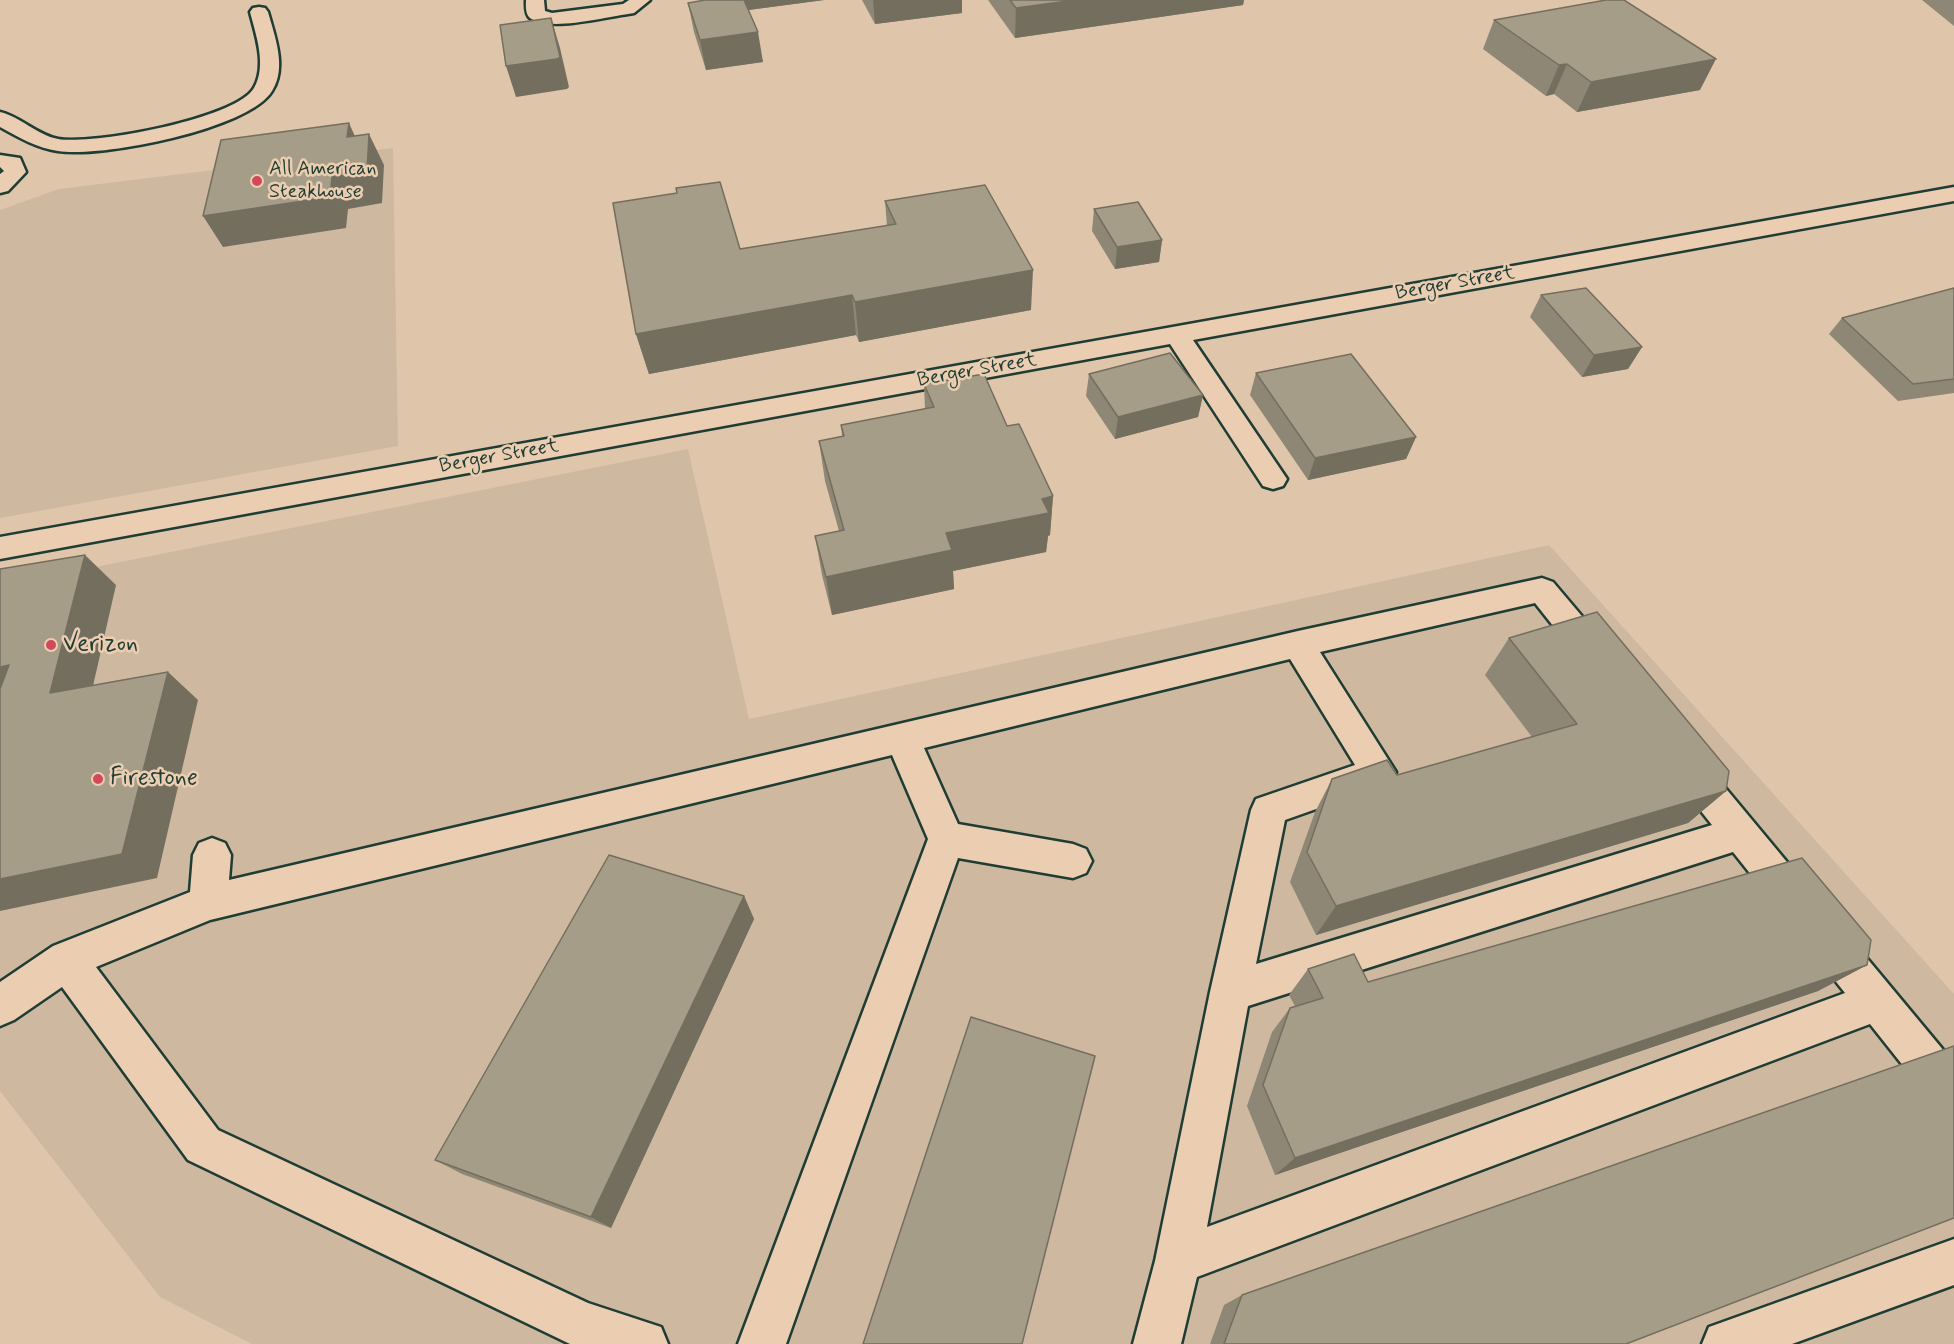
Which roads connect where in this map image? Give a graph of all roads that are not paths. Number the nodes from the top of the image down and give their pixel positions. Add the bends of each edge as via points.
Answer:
1 (535, 0) edge
2 (641, 0) edge
3 (259, 12) dead end
4 (0, 118) edge
5 (0, 161) edge
6 (0, 186) edge
7 (1954, 194) edge
8 (1177, 335) junction
9 (1273, 479) dead end
10 (0, 548) edge
11 (1298, 644) junction
12 (1616, 680) edge
13 (902, 738) junction
14 (1667, 743) edge
15 (1740, 833) junction
16 (946, 839) junction
17 (212, 855) dead end
18 (1073, 861) dead end
19 (208, 903) junction
20 (67, 960) junction
21 (1230, 992) junction
22 (1877, 1001) junction
23 (0, 1006) edge
24 (1954, 1096) edge
25 (1178, 1261) junction
26 (1954, 1262) edge
27 (644, 1344) edge
28 (762, 1344) edge
29 (1157, 1344) edge
30 (1726, 1344) edge

1 - 2 street via 536,14 551,19 628,9
3 - 4 street via 270,55 268,75 256,99 231,114 95,147 45,141
5 - 6 street via 12,163 15,172
7 - 8 street, Berger Street
8 - 9 street
8 - 10 street, Berger Street
11 - 12 street via 1542,590
11 - 13 street
11 - 21 street via 1378,772 1269,810
13 - 16 street
13 - 19 street
14 - 15 street
15 - 21 street
15 - 22 street
16 - 18 street
16 - 28 street
17 - 19 street
19 - 20 street
20 - 23 street
20 - 27 street via 203,1145 572,1321
21 - 25 street
22 - 24 street
22 - 25 street
25 - 29 street
26 - 30 street

